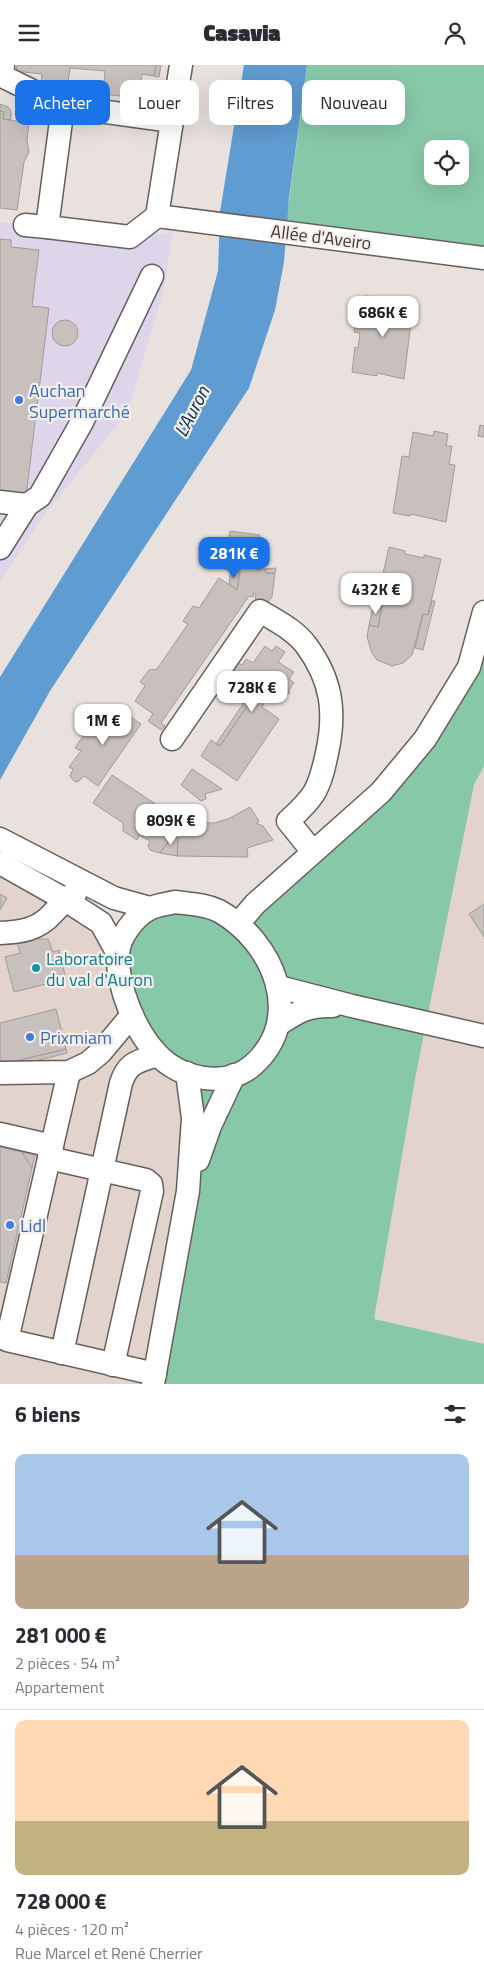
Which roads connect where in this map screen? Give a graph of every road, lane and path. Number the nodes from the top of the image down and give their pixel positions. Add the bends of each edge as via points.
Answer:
1 (4, 65) edge
2 (181, 65) edge
3 (179, 80) edge
4 (15, 82) edge
5 (60, 125) edge
6 (172, 125) edge
7 (166, 217) junction
8 (25, 225) dead end
9 (47, 227) junction
10 (484, 258) edge
11 (152, 276) dead end
12 (0, 503) edge
13 (27, 505) junction
14 (0, 548) edge
15 (484, 612) edge
16 (172, 739) dead end
17 (0, 839) edge
18 (313, 852) junction
19 (0, 863) edge
20 (88, 886) junction
21 (64, 899) junction
22 (150, 908) junction
23 (238, 924) junction
24 (0, 933) edge
25 (118, 954) junction
26 (279, 987) junction
27 (352, 1006) junction
28 (132, 1015) junction
29 (279, 1024) junction
30 (484, 1036) edge
31 (157, 1055) junction
32 (69, 1072) junction
33 (0, 1073) edge
34 (187, 1073) junction
35 (234, 1075) junction
36 (0, 1134) edge
37 (51, 1152) junction
38 (102, 1170) junction
39 (188, 1191) junction
40 (62, 1353) junction
41 (113, 1365) junction
42 (154, 1379) edge

1 - 4 street via 2,76
2 - 3 street
5 - 9 street
6 - 7 street
7 - 9 street via 130,237
7 - 10 street, Allée d'Aveiro
8 - 9 street
11 - 13 street via 82,422 40,496
12 - 13 street
13 - 14 street
15 - 18 street via 469,667 425,739 381,792
16 - 18 street via 260,611 294,633 306,644 316,661 331,702 332,726 324,771 315,791 288,821
17 - 20 street
18 - 23 street
19 - 21 street
20 - 21 street
20 - 22 street via 114,898
21 - 24 street via 39,926 16,933
21 - 25 street via 101,923
22 - 23 street via 175,902 198,904 218,911
22 - 25 street via 136,919 122,939
23 - 26 street via 267,960
25 - 28 street via 123,991
26 - 27 street
26 - 29 street
27 - 29 street via 317,1005
27 - 30 street
28 - 31 street
28 - 32 street via 101,1052
29 - 35 street via 263,1055 251,1067
31 - 34 street
31 - 38 street via 126,1070
32 - 33 street
32 - 37 street
34 - 35 street via 221,1080
34 - 39 street via 193,1118
35 - 39 street via 210,1126
36 - 37 street
37 - 38 street
37 - 40 street via 7,1339
38 - 40 street
38 - 41 street via 146,1180 152,1191
39 - 42 street
40 - 41 street
41 - 42 street

